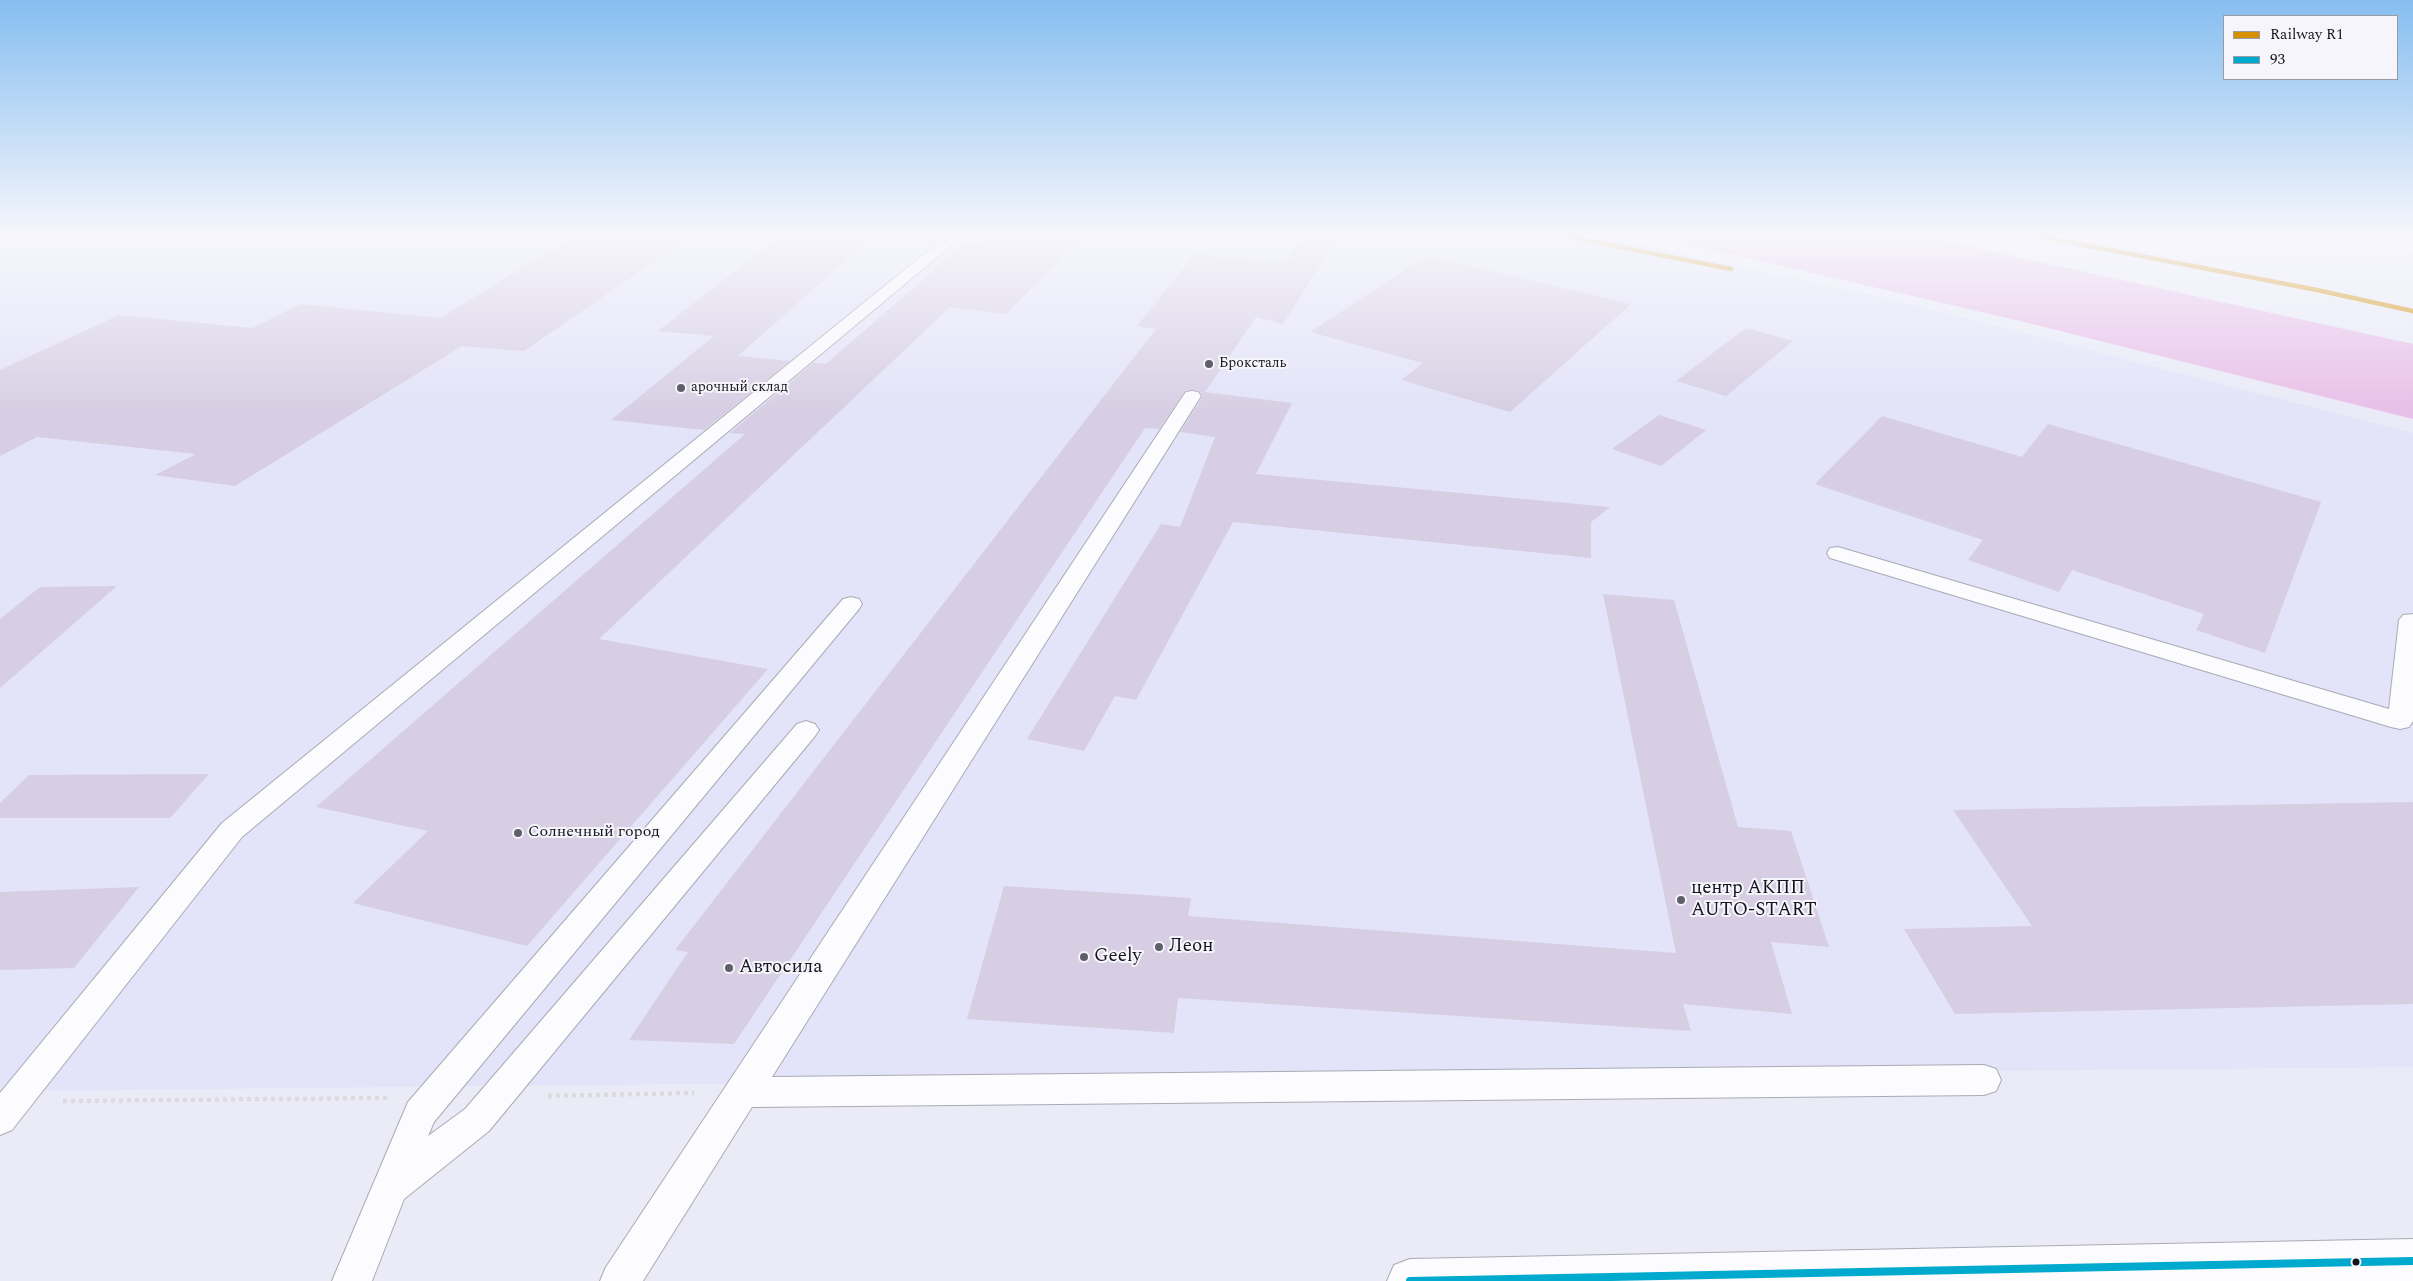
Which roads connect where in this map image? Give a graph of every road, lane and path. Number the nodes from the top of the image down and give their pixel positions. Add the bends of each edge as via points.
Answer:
1 (886, 293) edge
2 (1192, 396) dead end
3 (1838, 553) dead end
4 (851, 604) dead end
5 (2413, 621) edge
6 (806, 730) dead end
7 (1984, 1080) dead end
8 (742, 1092) junction
9 (497, 1097) junction
10 (433, 1098) junction
11 (7, 1110) edge
12 (390, 1187) junction
13 (2413, 1261) edge
14 (352, 1281) edge
15 (620, 1281) edge
16 (1410, 1281) edge

1 - 11 lane via 232,830
2 - 8 lane
3 - 5 lane via 2400,721
4 - 10 lane
6 - 9 lane
7 - 8 lane
8 - 9 path
8 - 15 lane
9 - 12 lane via 477,1120
10 - 11 path
10 - 12 lane via 420,1113
12 - 14 lane
13 - 16 main road

